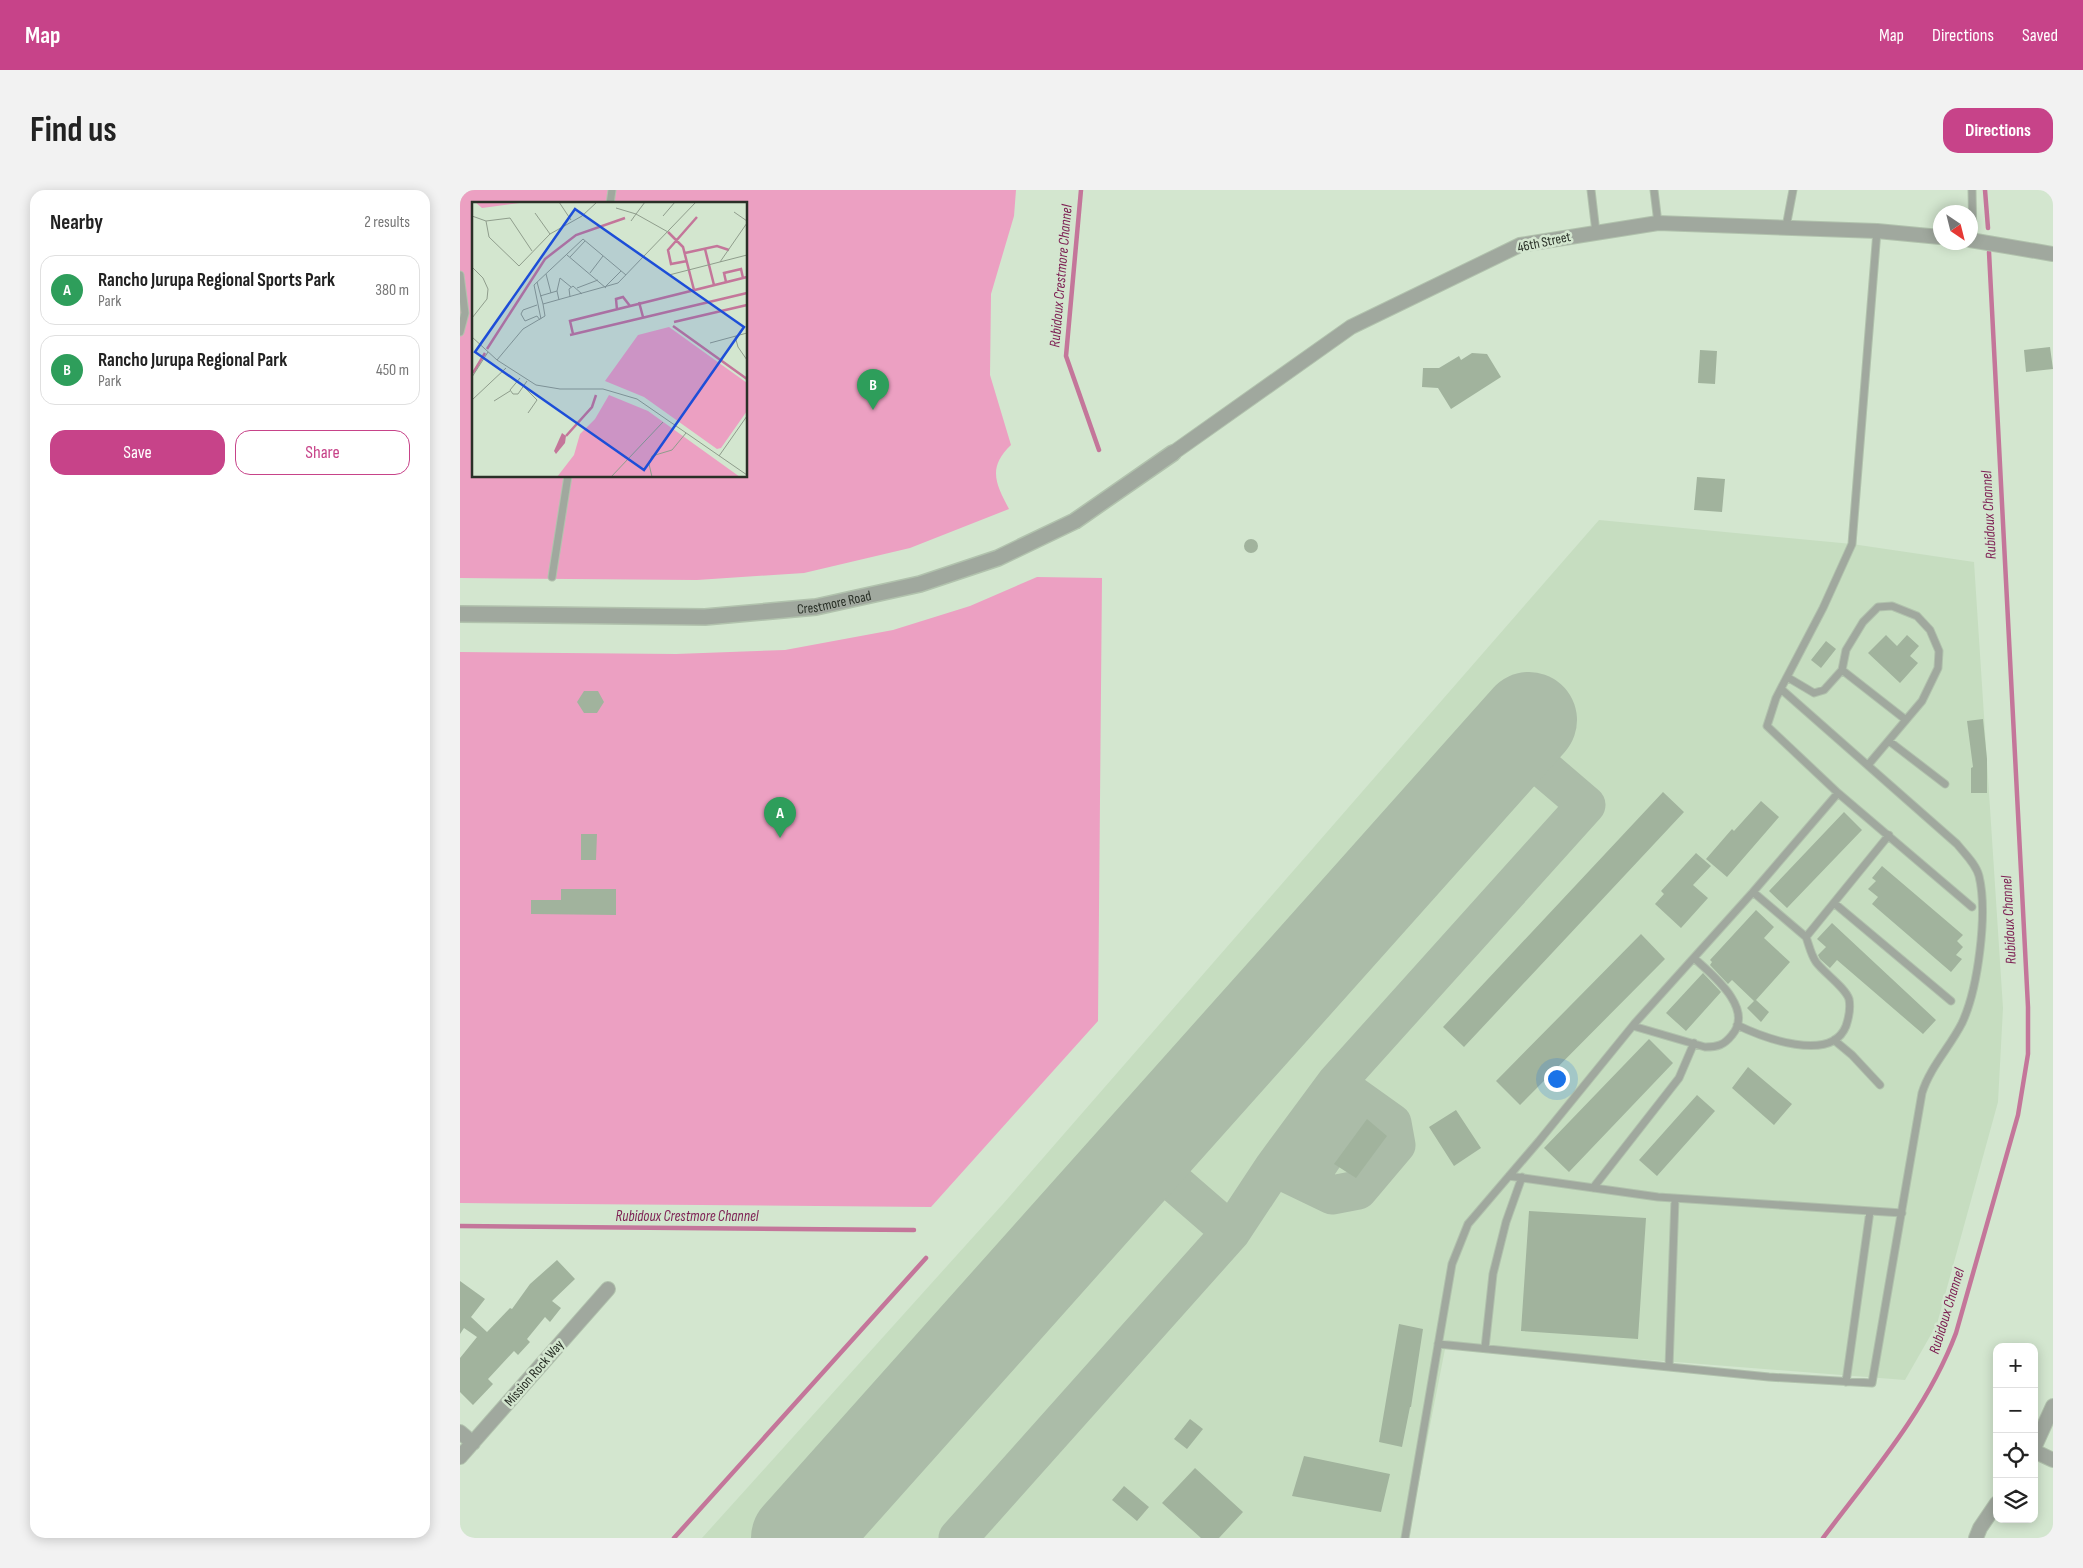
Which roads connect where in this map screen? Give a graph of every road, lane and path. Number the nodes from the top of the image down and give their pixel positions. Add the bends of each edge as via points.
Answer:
1 (1591, 190) edge
2 (1654, 190) edge
3 (1793, 190) edge
4 (1972, 190) edge
5 (1973, 205) edge
6 (1658, 223) junction
7 (1786, 227) junction
8 (1877, 231) junction
9 (1596, 232) junction
10 (1933, 236) edge
11 (1978, 242) edge
12 (2053, 254) edge
13 (460, 275) edge
14 (460, 332) edge
15 (1173, 453) joint
16 (568, 478) edge
17 (552, 577) dead end
18 (460, 614) edge
19 (1842, 670) junction
20 (1787, 677) junction
21 (1781, 689) junction
22 (1906, 720) junction
23 (1889, 741) junction
24 (1868, 765) junction
25 (1945, 784) dead end
26 (1838, 793) junction
27 (1889, 835) junction
28 (1753, 892) junction
29 (1834, 903) junction
30 (1972, 907) dead end
31 (1806, 936) junction
32 (1694, 958) junction
33 (1951, 1001) dead end
34 (1737, 1025) junction
35 (1633, 1026) junction
36 (1834, 1040) junction
37 (1694, 1043) junction
38 (1880, 1085) dead end
39 (1509, 1176) junction
40 (1522, 1178) junction
41 (1593, 1188) junction
42 (1675, 1198) junction
43 (1870, 1211) junction
44 (1902, 1213) junction
45 (608, 1290) dead end
46 (1438, 1344) junction
47 (1485, 1348) junction
48 (1669, 1367) junction
49 (1846, 1382) junction
50 (2053, 1406) edge
51 (460, 1432) edge
52 (2038, 1440) edge
53 (472, 1443) junction
54 (2038, 1451) edge
55 (460, 1458) edge
56 (2053, 1460) edge
57 (1993, 1509) edge
58 (1405, 1538) edge
59 (1976, 1538) edge

1 - 9 lane
2 - 6 lane
3 - 7 lane
4 - 5 lane
6 - 7 street, 46th Street
6 - 9 street, 46th Street
7 - 8 street, 46th Street
8 - 10 street, 46th Street
8 - 20 lane via 1852,544
9 - 15 street, 46th Street via 1520,245 1351,326
11 - 12 street
13 - 14 lane via 465,313
15 - 18 street, Crestmore Road via 1075,521 998,558 920,584 816,607 705,617
16 - 17 lane
19 - 20 lane via 1824,690 1814,693
19 - 22 lane
19 - 22 lane via 1846,650 1863,622 1878,607 1892,606 1917,616 1930,630 1939,651 1938,668 1922,701
20 - 21 lane
21 - 24 lane
21 - 26 lane via 1767,726
22 - 23 lane
23 - 24 lane
23 - 25 lane
24 - 44 lane via 1958,844 1974,864 1979,876 1983,913 1974,983 1962,1022 1926,1080 1922,1093
26 - 27 lane
26 - 28 lane
27 - 29 lane
27 - 30 lane
28 - 31 lane
28 - 32 lane
29 - 31 lane
29 - 33 lane
31 - 36 lane via 1816,962 1848,998 1850,1014 1844,1030
32 - 34 lane via 1735,1002 1739,1019
32 - 35 lane
34 - 36 lane via 1787,1043 1814,1045
34 - 37 lane via 1725,1043 1716,1047
35 - 37 lane
35 - 39 lane
36 - 38 lane
37 - 41 lane via 1679,1078
39 - 40 lane
39 - 46 lane via 1468,1224 1452,1264
40 - 41 lane
40 - 47 lane via 1506,1222 1493,1274
41 - 42 lane
42 - 43 lane
42 - 48 lane
43 - 44 lane
43 - 49 lane
44 - 49 lane via 1872,1383
45 - 53 street, Mission Rock Way
46 - 47 lane
46 - 58 lane
47 - 48 lane
48 - 49 lane
50 - 52 street
51 - 53 street
53 - 55 street, Mission Rock Way
54 - 56 street
57 - 59 street

